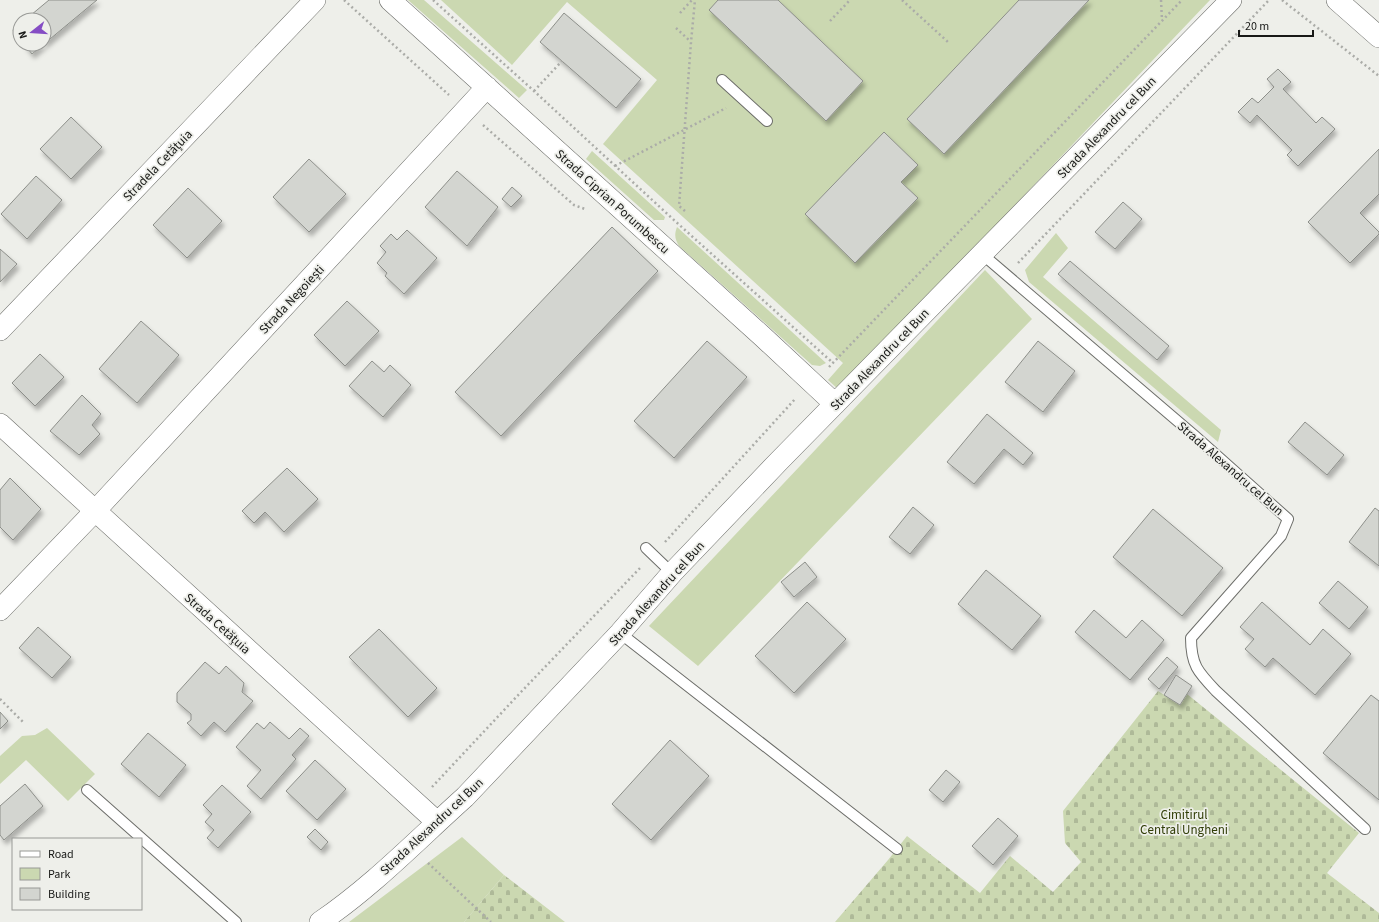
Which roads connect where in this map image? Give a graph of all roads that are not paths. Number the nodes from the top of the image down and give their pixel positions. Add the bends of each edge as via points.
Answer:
1 (315, 0) edge
2 (390, 0) edge
3 (1231, 0) edge
4 (1337, 0) edge
5 (1379, 37) edge
6 (722, 80) dead end
7 (486, 87) junction
8 (767, 121) dead end
9 (982, 254) junction
10 (0, 330) edge
11 (835, 404) junction
12 (0, 424) edge
13 (95, 511) junction
14 (646, 548) dead end
15 (672, 573) junction
16 (0, 610) edge
17 (620, 633) junction
18 (87, 790) dead end
19 (437, 822) junction
20 (1365, 829) dead end
21 (141, 838) edge
22 (142, 839) edge
23 (897, 849) dead end
24 (236, 922) edge
25 (320, 922) edge

1 - 10 street, Stradela Cetățuia
2 - 7 street, Strada Ciprian Porumbescu
3 - 9 street, Strada Alexandru cel Bun
4 - 5 street
6 - 8 lane
7 - 11 street, Strada Ciprian Porumbescu
7 - 13 street, Strada Negoiești
9 - 11 street, Strada Alexandru cel Bun
9 - 20 lane, Strada Alexandru cel Bun via 1288,519 1281,536 1191,638 1191,653 1199,674
11 - 15 street, Strada Alexandru cel Bun
12 - 13 street, Strada Cetățuia
13 - 16 street, Strada Negoiești
13 - 19 street, Strada Cetățuia
14 - 15 lane
15 - 17 street, Strada Alexandru cel Bun
17 - 19 street, Strada Alexandru cel Bun via 465,797
17 - 23 lane
18 - 21 lane
19 - 25 street, Strada Alexandru cel Bun via 344,906
22 - 24 lane

